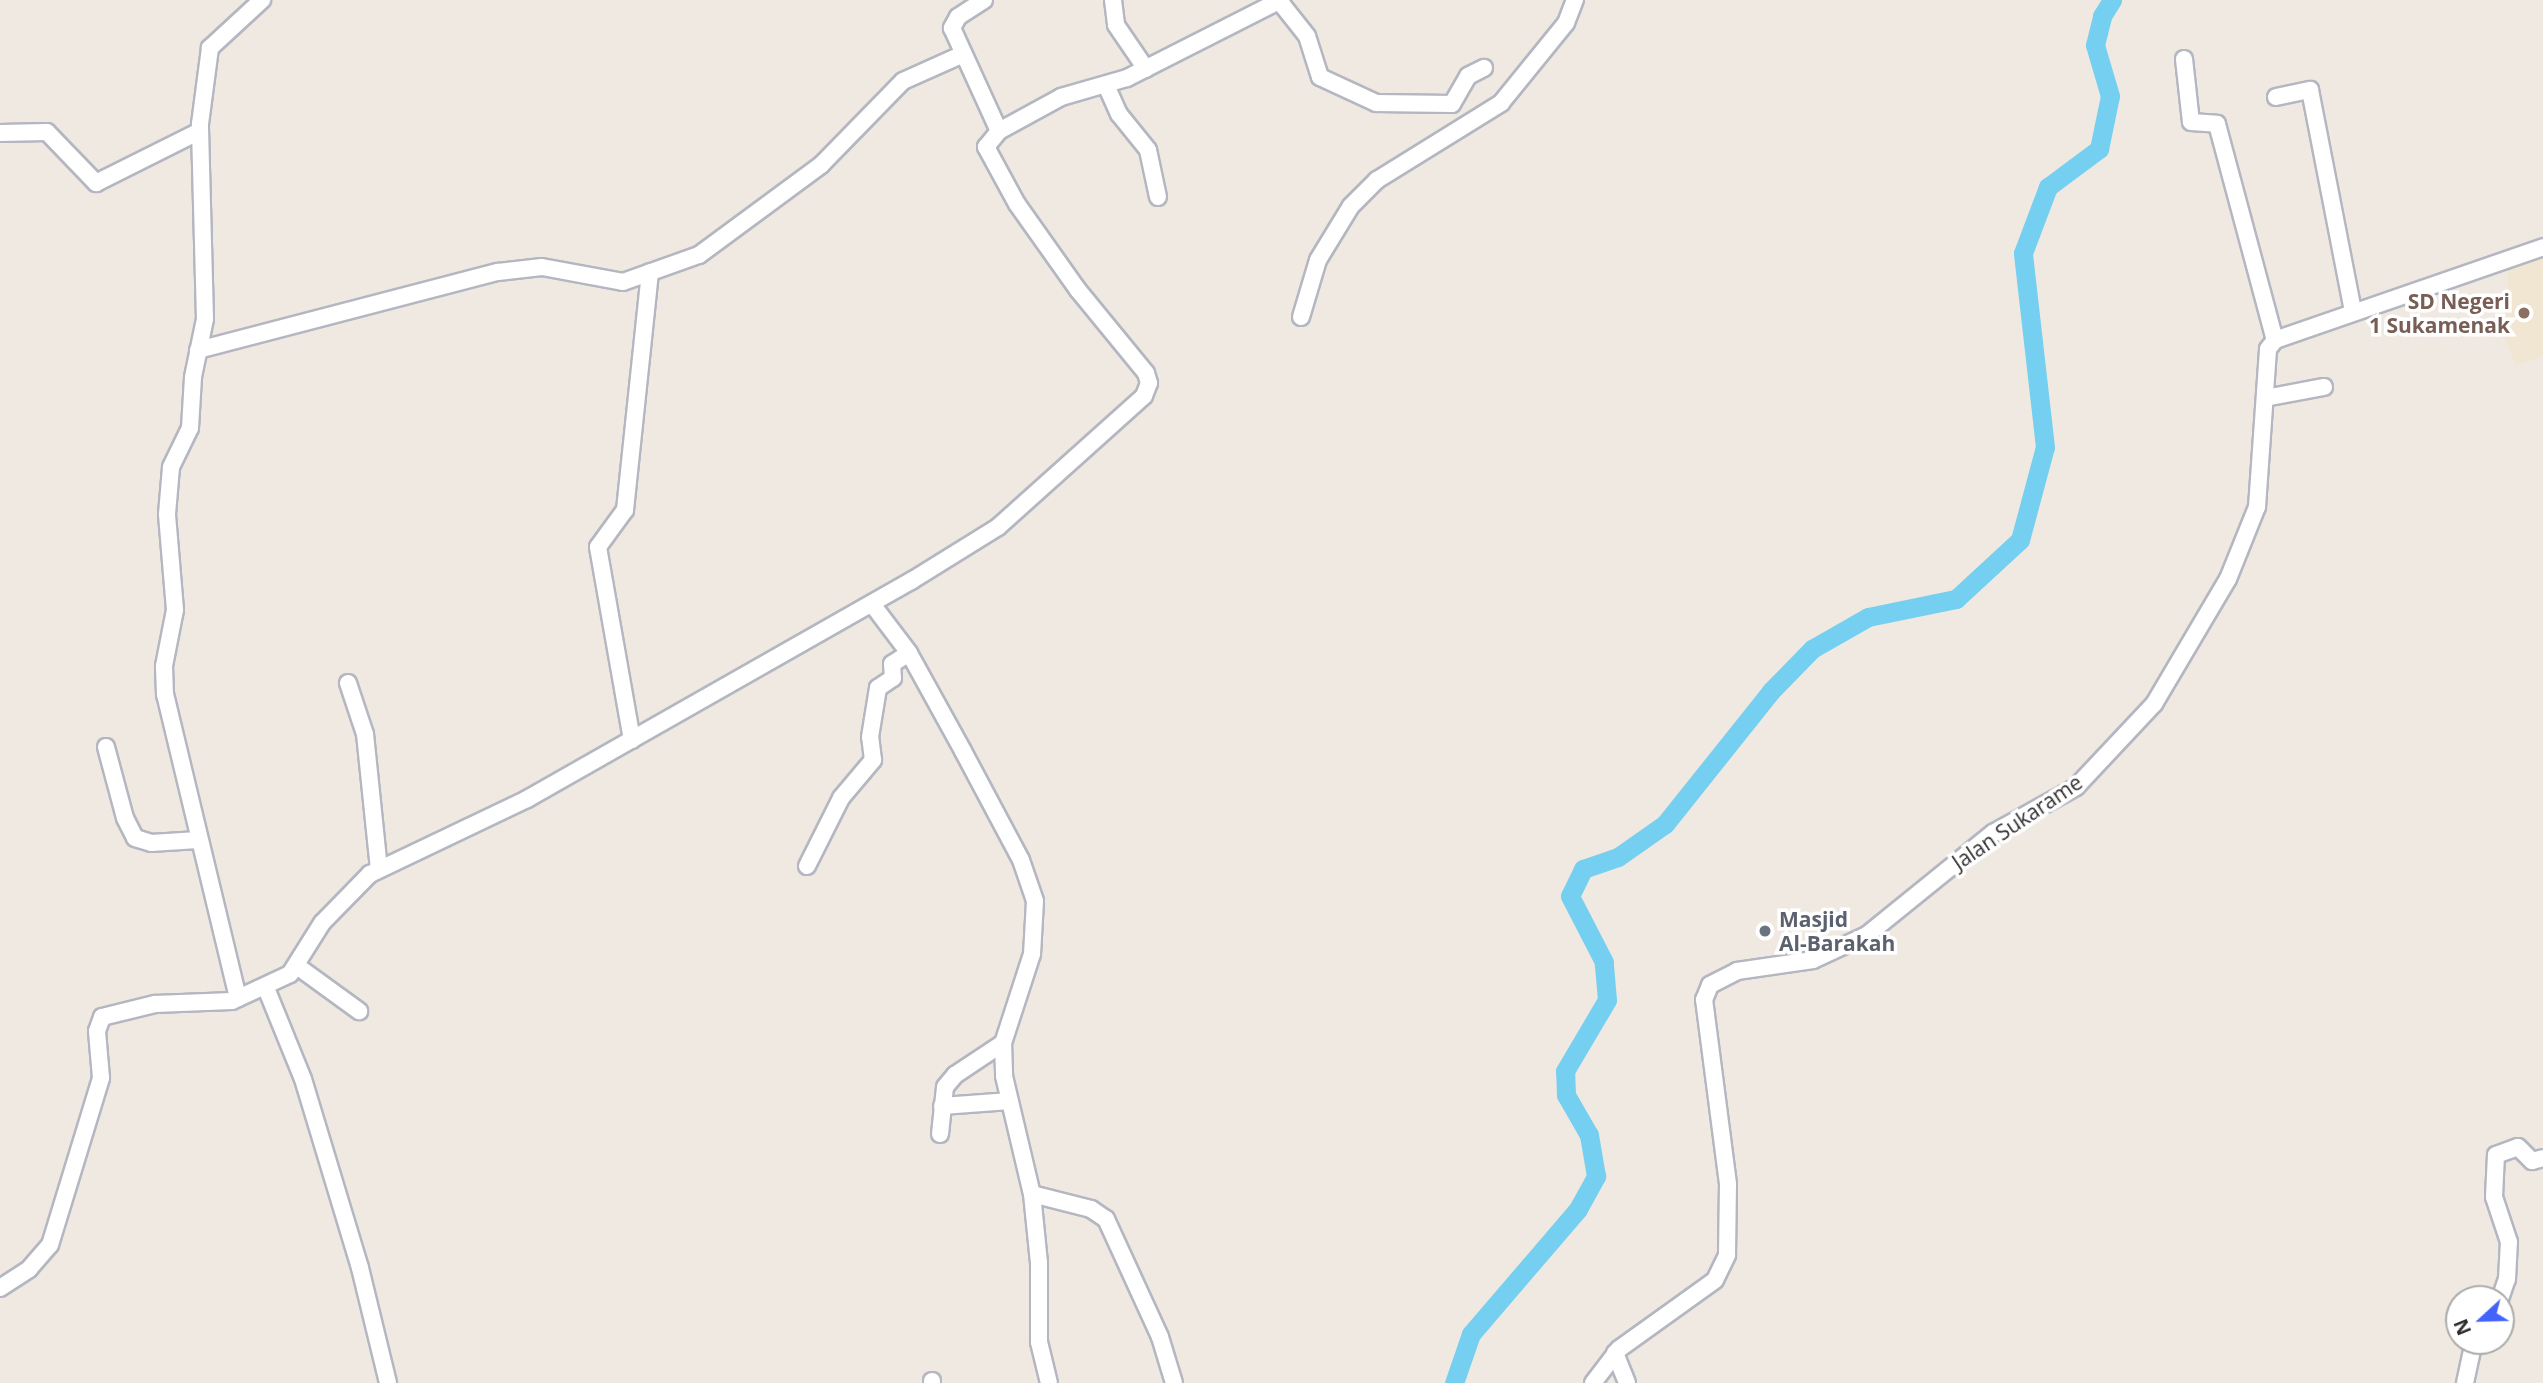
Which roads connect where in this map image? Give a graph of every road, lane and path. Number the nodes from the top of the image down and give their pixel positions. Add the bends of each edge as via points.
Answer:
1 (262, 0) edge
2 (984, 0) edge
3 (1113, 0) edge
4 (1575, 0) edge
5 (1280, 1) edge
6 (961, 55) junction
7 (2183, 59) dead end
8 (1484, 68) dead end
9 (1146, 69) junction
10 (1106, 85) junction
11 (2276, 97) dead end
12 (201, 131) junction
13 (999, 131) junction
14 (0, 133) edge
15 (1158, 197) dead end
16 (2543, 247) edge
17 (650, 272) junction
18 (2353, 311) junction
19 (1301, 317) dead end
20 (2275, 340) junction
21 (198, 349) junction
22 (2324, 387) dead end
23 (2265, 398) junction
24 (872, 604) junction
25 (909, 653) junction
26 (348, 683) dead end
27 (632, 740) junction
28 (107, 747) dead end
29 (198, 840) junction
30 (807, 866) dead end
31 (379, 869) junction
32 (297, 966) junction
33 (266, 988) junction
34 (238, 998) junction
35 (359, 1011) dead end
36 (1003, 1044) junction
37 (1010, 1101) junction
38 (942, 1106) junction
39 (940, 1134) dead end
40 (2543, 1158) edge
41 (1032, 1194) junction
42 (2505, 1285) edge
43 (0, 1288) edge
44 (1615, 1353) junction
45 (2471, 1355) edge
46 (388, 1383) edge
47 (1049, 1383) edge
48 (1174, 1383) edge
49 (1593, 1383) edge
50 (1627, 1383) edge
51 (2465, 1383) edge

1 - 12 street via 210,48
2 - 6 street via 952,26
3 - 9 street via 1116,26
4 - 19 street via 1566,23 1501,103 1377,180 1352,206 1318,260
5 - 8 street via 1310,40 1320,77 1376,103 1452,104 1468,76
5 - 9 street
6 - 13 street
6 - 17 street via 903,81 821,165 712,248
7 - 20 street via 2191,122 2217,124
9 - 10 street
10 - 13 street via 1061,97
10 - 15 street via 1119,114 1147,150
11 - 18 street via 2310,90
12 - 14 street via 96,183 47,132
12 - 21 street via 205,318
13 - 24 street via 986,147 994,169 1078,290 1138,361 1149,383 1136,404 998,527
16 - 18 street via 2470,276
17 - 21 street via 616,282 542,267 498,271
17 - 27 street via 625,510 598,547
18 - 20 street
20 - 23 street, Jalan Sukarame via 2268,349
21 - 29 street via 190,428 169,481 175,610 164,666 169,716
22 - 23 street
23 - 44 street, Jalan Sukarame via 2257,507 2228,579 2154,704 2104,759 2062,798 1993,833 1867,935 1814,960 1737,971 1710,985 1704,1000 1728,1184 1727,1255 1715,1280 1646,1326
24 - 25 street
24 - 27 street
25 - 30 street via 892,664 893,678 878,688 870,737 873,761 841,798
25 - 36 street via 1021,860 1035,901 1032,954
26 - 31 street via 365,734
27 - 31 street via 527,799
28 - 29 street via 125,818 135,838 151,844
29 - 34 street
31 - 32 street via 322,923
32 - 33 street
32 - 35 street
33 - 34 street
33 - 46 street via 303,1079 360,1268
34 - 43 street via 155,1004 102,1017 97,1031 101,1078 50,1245 29,1269
36 - 37 street
36 - 38 street via 955,1075 945,1087
37 - 38 street
37 - 41 street
38 - 39 street
40 - 42 street via 2532,1161 2518,1147 2496,1155 2494,1196 2510,1242
41 - 47 street via 1039,1263 1039,1342
41 - 48 street via 1091,1209 1106,1219 1160,1337
44 - 49 street, Jalan Sukarame
44 - 50 street
45 - 51 street

